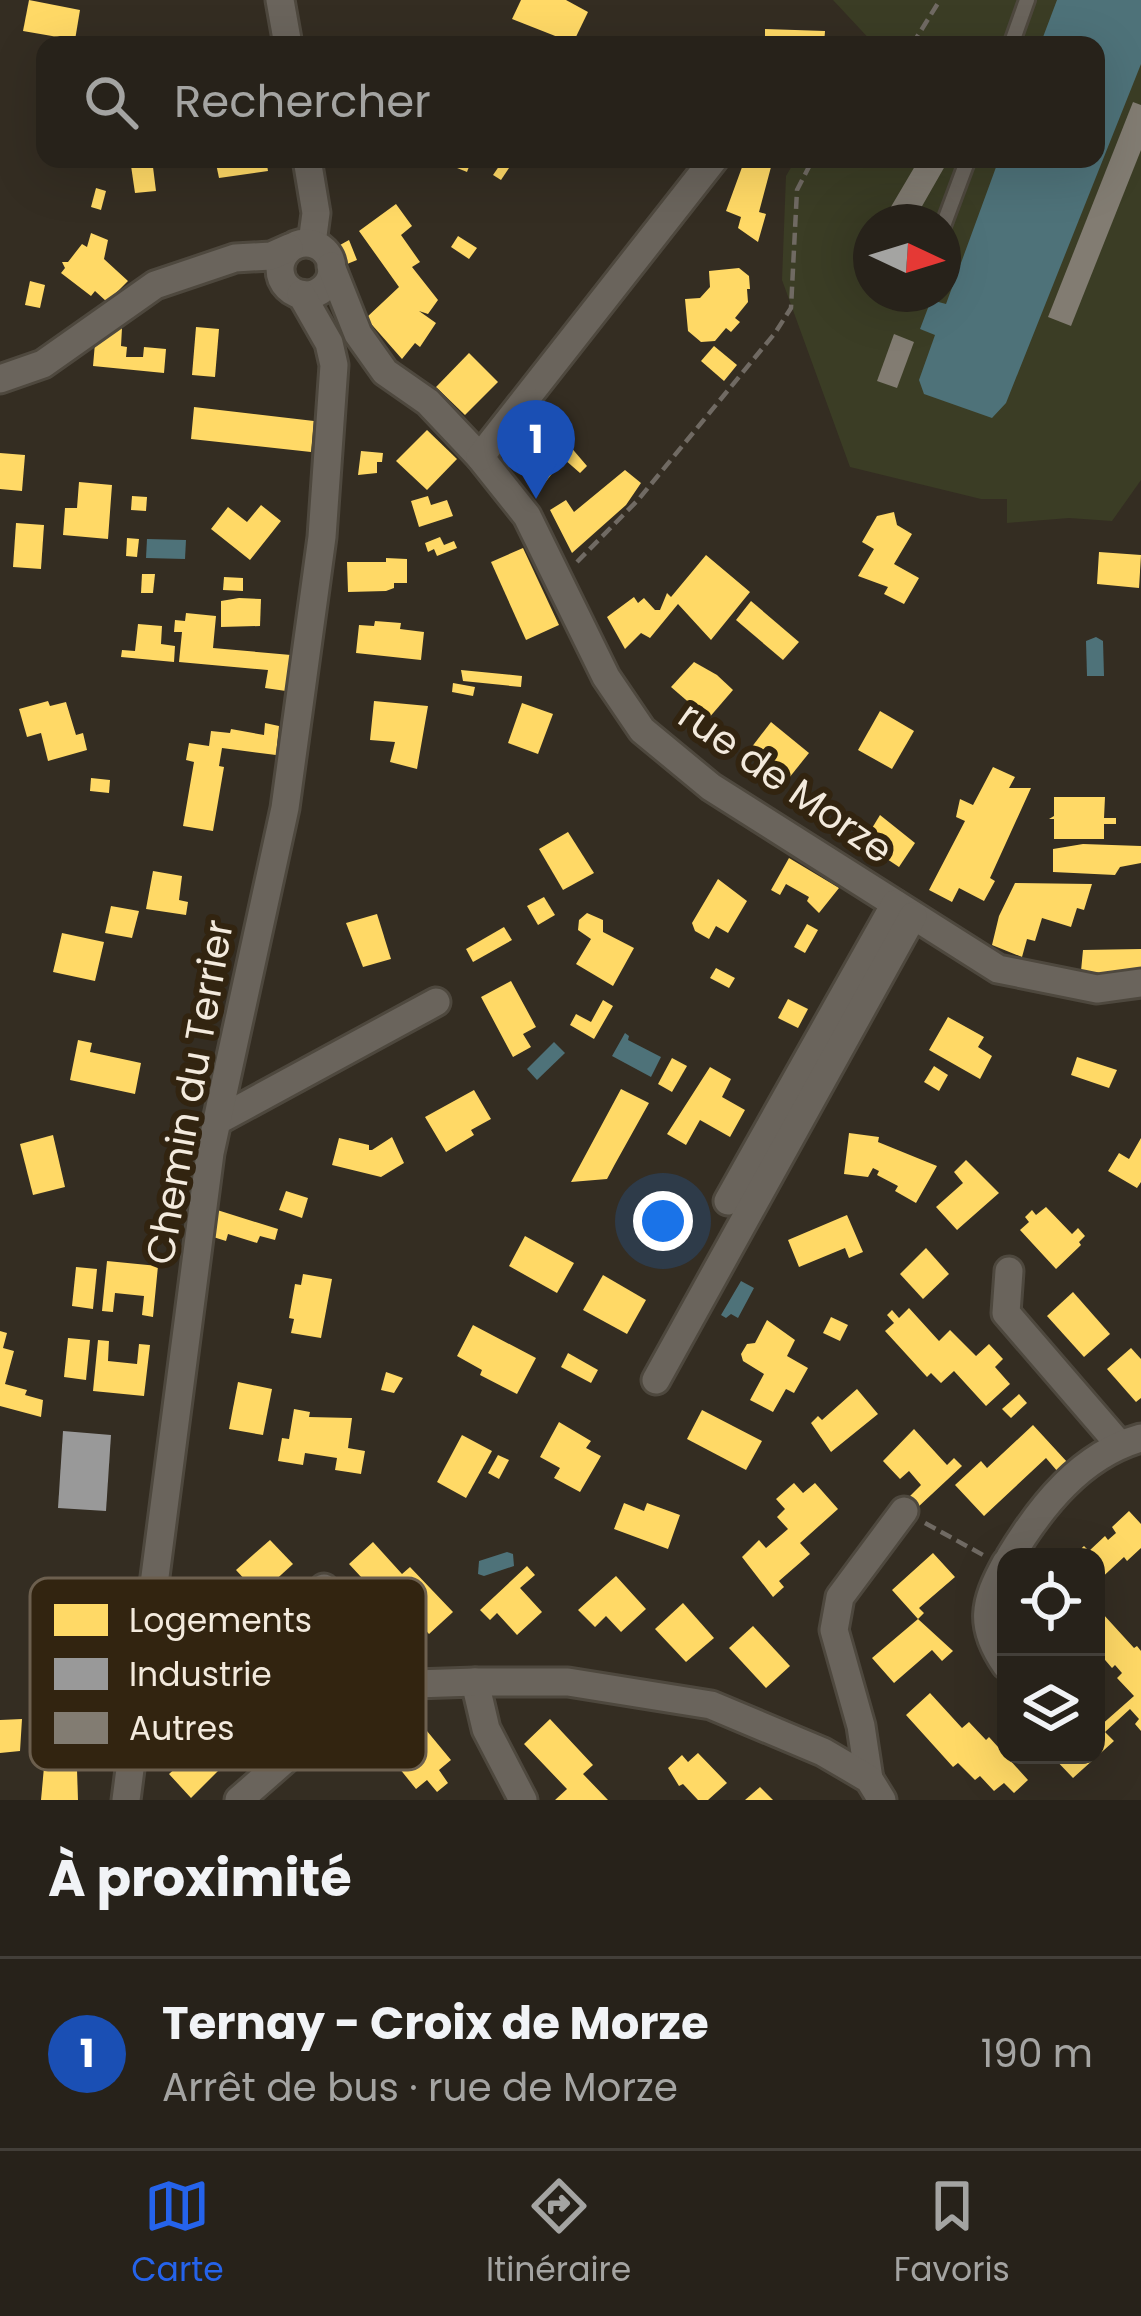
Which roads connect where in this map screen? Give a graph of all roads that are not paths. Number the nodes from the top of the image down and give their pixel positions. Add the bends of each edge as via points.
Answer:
1 (1028, 0) edge
2 (282, 1) edge
3 (287, 36) edge
4 (1014, 36) edge
5 (308, 168) edge
6 (707, 168) edge
7 (965, 168) edge
8 (951, 204) edge
9 (301, 246) junction
10 (332, 266) junction
11 (204, 271) junction
12 (292, 287) junction
13 (320, 324) junction
14 (362, 350) junction
15 (0, 379) edge
16 (332, 398) junction
17 (480, 457) junction
18 (904, 910) junction
19 (1141, 983) edge
20 (436, 1002) dead end
21 (217, 1121) junction
22 (728, 1201) dead end
23 (1009, 1271) dead end
24 (656, 1380) dead end
25 (1130, 1441) edge
26 (904, 1511) road end
27 (1015, 1548) edge
28 (156, 1578) edge
29 (997, 1580) edge
30 (997, 1652) edge
31 (475, 1682) junction
32 (426, 1684) edge
33 (130, 1770) edge
34 (273, 1770) edge
35 (876, 1789) edge
36 (126, 1800) edge
37 (239, 1800) edge
38 (523, 1800) edge

1 - 4 lane
2 - 3 street
5 - 9 street via 316,213
6 - 17 street
7 - 8 lane
9 - 10 street via 325,251
9 - 11 street
9 - 12 street via 280,267
10 - 12 street via 323,288
10 - 14 street
11 - 12 street via 245,272
11 - 15 street via 155,285 43,364
12 - 13 street
13 - 14 street, rue de Morze
13 - 16 street, Chemin du Terrier via 334,365
14 - 16 street
14 - 17 street, rue de Morze
16 - 21 street, Chemin du Terrier via 322,537 284,808
17 - 18 street, rue de Morze via 527,516 605,677 642,730 711,787
18 - 19 street, rue de Morze via 998,969 1097,989
18 - 22 street
18 - 24 street
20 - 21 street
21 - 28 street, Chemin du Terrier
23 - 25 street via 1006,1313
25 - 27 street via 1072,1477
26 - 35 street via 840,1597 834,1630
29 - 30 street via 987,1597
31 - 32 street
31 - 35 street via 568,1682 711,1705 824,1752
31 - 38 street via 486,1730
33 - 36 street, Chemin du Terrier
34 - 37 street

